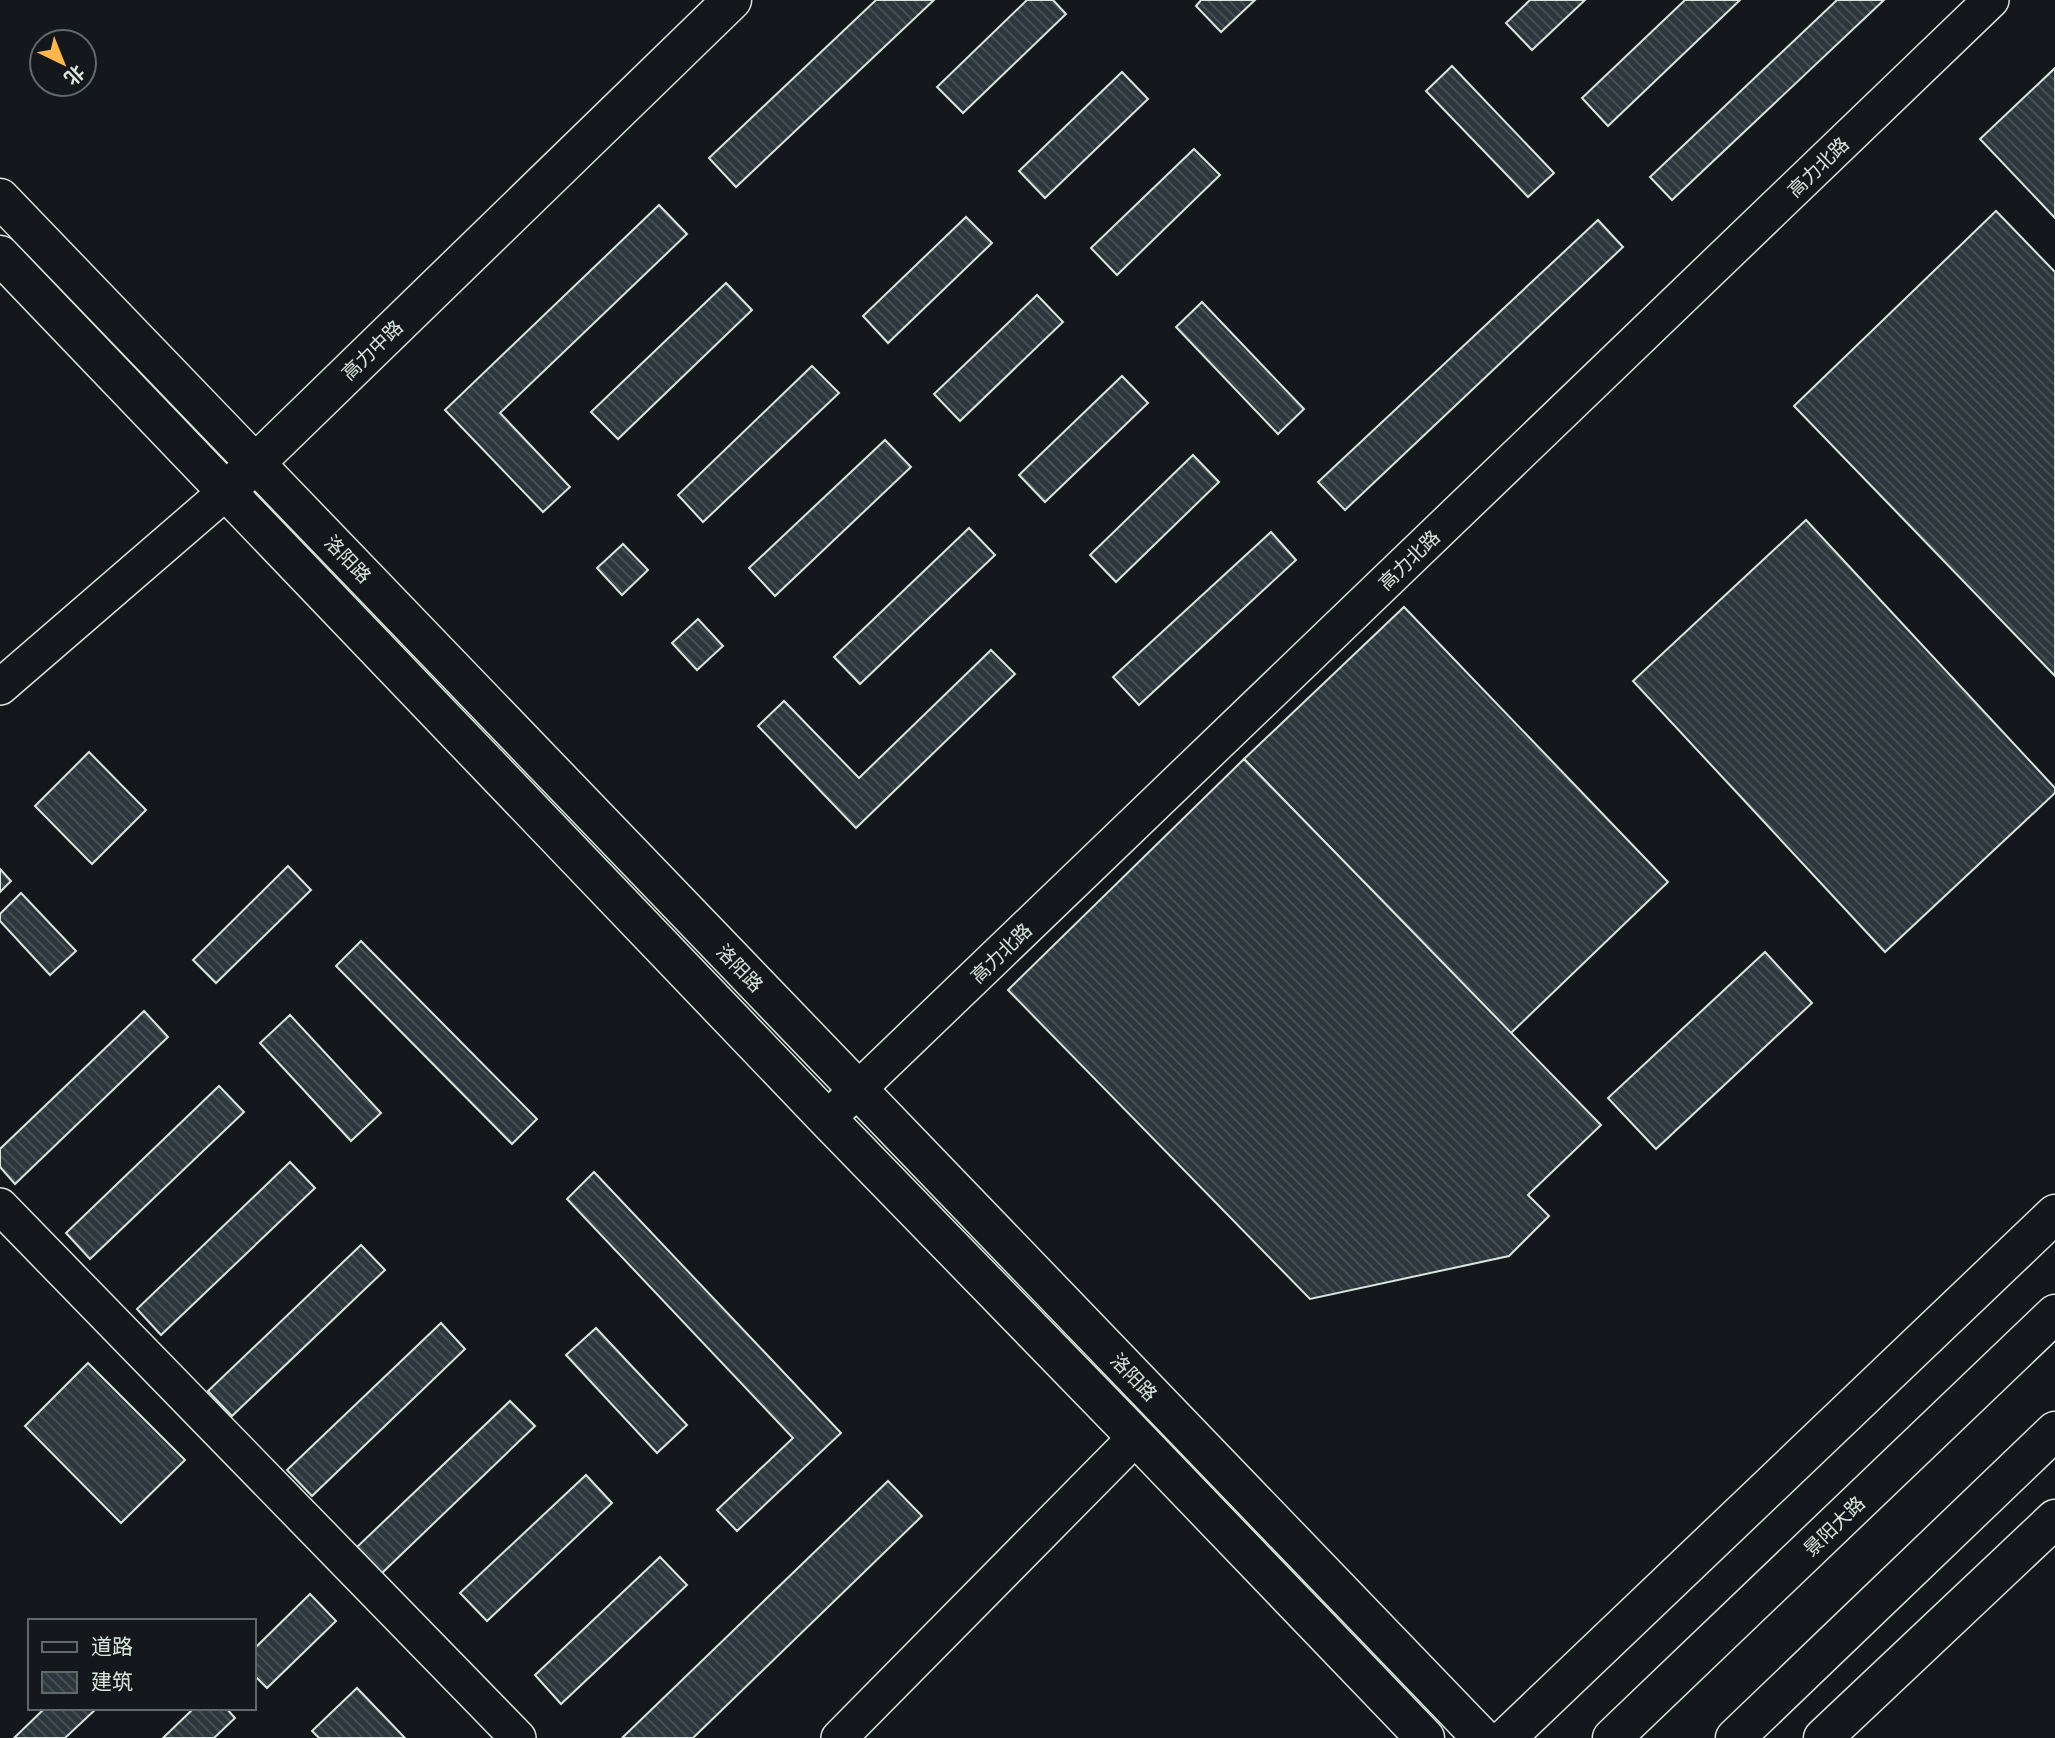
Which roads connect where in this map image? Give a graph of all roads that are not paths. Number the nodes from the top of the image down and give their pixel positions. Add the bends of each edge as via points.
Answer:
1 (732, 0) edge
2 (1991, 0) edge
3 (0, 198) edge
4 (0, 255) edge
5 (256, 463) junction
6 (227, 491) junction
7 (0, 687) edge
8 (858, 1090) junction
9 (827, 1119) junction
10 (0, 1206) edge
11 (2055, 1214) edge
12 (2055, 1314) edge
13 (2055, 1431) edge
14 (1136, 1437) junction
15 (2055, 1519) edge
16 (518, 1738) edge
17 (839, 1738) edge
18 (1425, 1738) edge
19 (1482, 1738) edge
20 (1506, 1738) edge
21 (1612, 1738) edge
22 (1735, 1738) edge
23 (1823, 1738) edge

1 - 5 street, 高力中路
2 - 8 street, 高力北路
3 - 5 street, 洛阳路
4 - 6 street, 洛阳路
5 - 6 street, 高力中路
5 - 8 street, 洛阳路
6 - 7 street, 高力中路
6 - 9 street, 洛阳路
8 - 9 street, 高力北路
8 - 19 street, 洛阳路
9 - 14 street, 洛阳路
10 - 16 street
11 - 20 street
12 - 21 street, 景阳大路
13 - 22 street
14 - 17 street
14 - 18 street, 洛阳路
15 - 23 street

